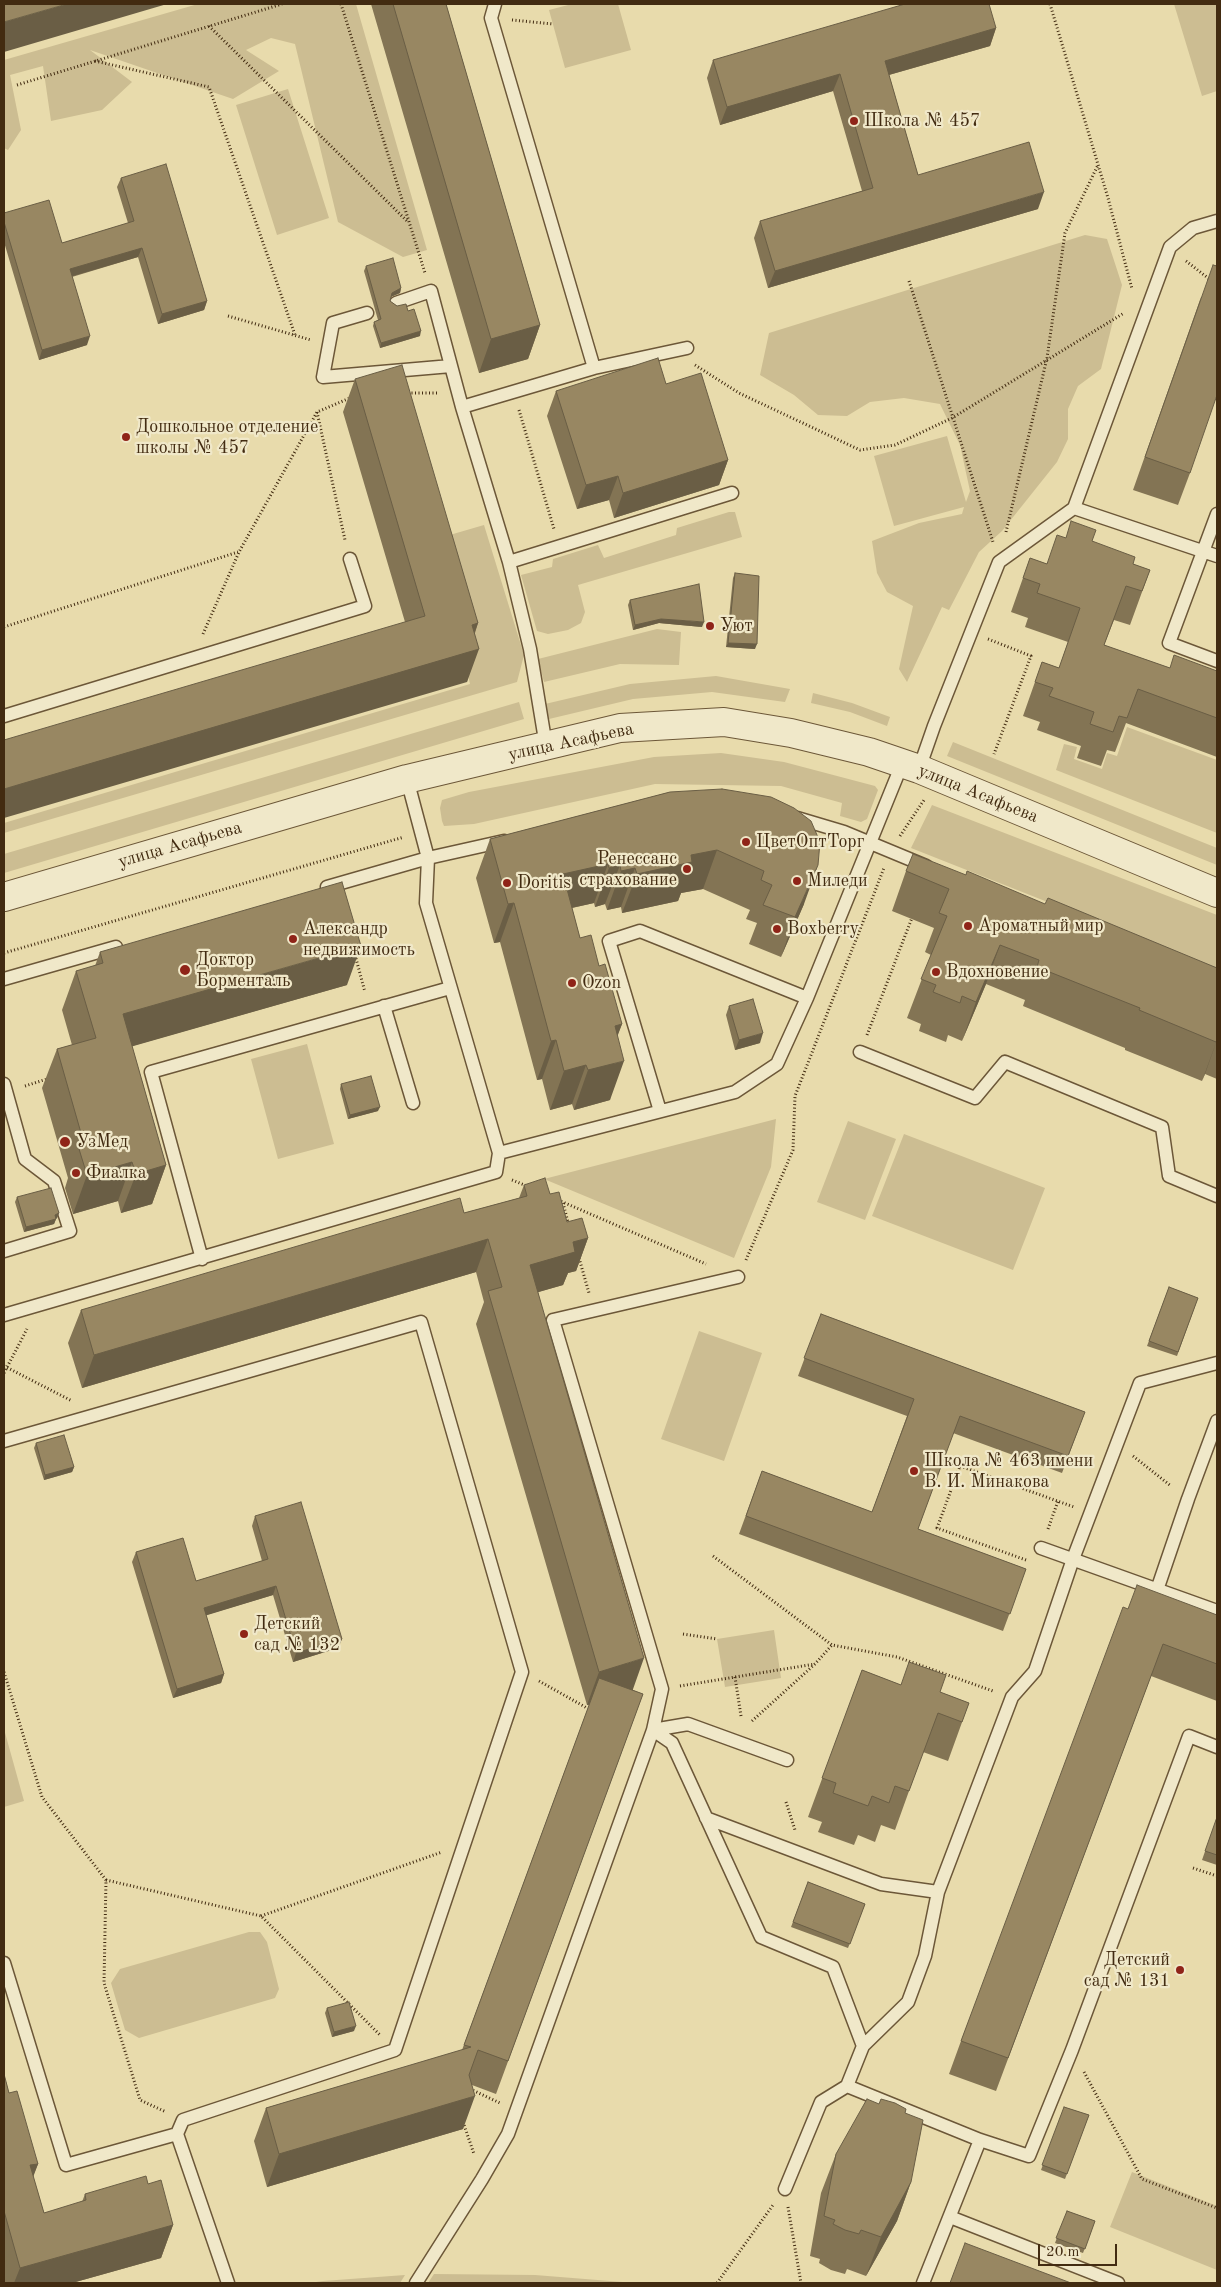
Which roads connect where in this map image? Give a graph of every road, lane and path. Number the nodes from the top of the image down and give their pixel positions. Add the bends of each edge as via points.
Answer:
1 (282, 4) edge
2 (341, 4) edge
3 (495, 4) edge
4 (1050, 4) edge
5 (491, 18) junction
6 (552, 24) dead end
7 (209, 26) junction
8 (95, 60) junction
9 (17, 85) dead end
10 (1098, 165) junction
11 (1217, 221) edge
12 (410, 224) junction
13 (1170, 247) junction
14 (909, 281) dead end
15 (1217, 285) edge
16 (431, 291) junction
17 (396, 302) dead end
18 (1142, 308) junction
19 (367, 313) dead end
20 (228, 316) dead end
21 (295, 335) junction
22 (328, 345) junction
23 (687, 348) dead end
24 (1047, 358) junction
25 (451, 366) junction
26 (594, 368) junction
27 (695, 372) dead end
28 (404, 392) edge
29 (514, 392) junction
30 (458, 393) junction
31 (358, 395) edge
32 (462, 407) junction
33 (317, 412) junction
34 (952, 418) junction
35 (732, 493) dead end
36 (1074, 508) junction
37 (1217, 514) edge
38 (559, 547) junction
39 (239, 552) junction
40 (1203, 552) junction
41 (1217, 556) edge
42 (350, 559) joint
43 (509, 562) junction
44 (999, 562) junction
45 (4, 627) edge
46 (972, 634) junction
47 (193, 658) junction
48 (1217, 661) edge
49 (4, 716) edge
50 (546, 746) junction
51 (994, 754) dead end
52 (911, 766) junction
53 (407, 779) junction
54 (925, 799) dead end
55 (782, 815) edge
56 (421, 832) junction
57 (512, 839) edge
58 (871, 843) junction
59 (890, 851) junction
60 (428, 858) junction
61 (939, 871) edge
62 (317, 890) edge
63 (1217, 892) edge
64 (4, 896) edge
65 (914, 915) edge
66 (127, 944) edge
67 (4, 953) edge
68 (355, 954) edge
69 (4, 979) edge
70 (450, 988) junction
71 (356, 995) edge
72 (807, 998) junction
73 (384, 1006) junction
74 (860, 1052) joint
75 (52, 1078) dead end
76 (5, 1088) edge
77 (413, 1103) dead end
78 (660, 1111) junction
79 (499, 1153) junction
80 (496, 1172) junction
81 (529, 1187) edge
82 (1217, 1196) edge
83 (554, 1199) edge
84 (563, 1202) junction
85 (570, 1229) edge
86 (4, 1251) edge
87 (578, 1256) edge
88 (202, 1259) junction
89 (738, 1278) junction
90 (40, 1304) junction
91 (593, 1310) junction
92 (4, 1315) edge
93 (1217, 1363) edge
94 (6, 1367) edge
95 (4, 1373) edge
96 (97, 1414) junction
97 (1217, 1422) edge
98 (4, 1441) edge
99 (1117, 1443) junction
100 (1188, 1499) junction
101 (1058, 1501) junction
102 (1091, 1513) junction
103 (1041, 1548) junction
104 (713, 1556) dead end
105 (1074, 1559) junction
106 (1158, 1590) junction
107 (1217, 1611) edge
108 (683, 1634) dead end
109 (717, 1639) dead end
110 (832, 1645) junction
111 (815, 1664) junction
112 (4, 1672) edge
113 (522, 1672) junction
114 (734, 1677) junction
115 (662, 1689) junction
116 (1012, 1698) junction
117 (587, 1708) edge
118 (741, 1716) dead end
119 (752, 1721) dead end
120 (653, 1730) junction
121 (1217, 1747) edge
122 (787, 1760) dead end
123 (706, 1818) junction
124 (464, 1844) junction
125 (1193, 1868) dead end
126 (1217, 1876) edge
127 (106, 1880) junction
128 (938, 1892) junction
129 (261, 1916) junction
130 (4, 1963) edge
131 (864, 2046) junction
132 (395, 2050) junction
133 (1072, 2050) junction
134 (846, 2086) junction
135 (464, 2087) edge
136 (516, 2110) junction
137 (461, 2114) edge
138 (183, 2120) junction
139 (177, 2134) junction
140 (980, 2140) junction
141 (482, 2179) junction
142 (784, 2189) junction
143 (1217, 2208) edge
144 (950, 2217) junction
145 (228, 2283) edge
146 (416, 2283) edge
147 (717, 2283) edge
148 (801, 2283) edge
149 (923, 2283) edge
150 (1118, 2283) edge

1 - 7 path
2 - 12 path
3 - 5 lane
4 - 10 path
5 - 6 path
5 - 26 lane
7 - 8 path
7 - 12 path
8 - 9 path
8 - 21 path via 209,87
10 - 18 path
10 - 24 path via 1065,233
11 - 13 lane via 1193,228
12 - 16 path
13 - 15 path
13 - 18 lane
14 - 34 path
16 - 17 lane
16 - 25 lane
18 - 24 path
18 - 36 lane
19 - 22 lane via 333,323
20 - 21 path
21 - 22 path
22 - 25 lane via 323,377
23 - 26 lane
24 - 34 path
24 - 44 path
25 - 30 lane
26 - 29 lane
27 - 34 path via 692,363 739,393 860,450 895,444
28 - 30 path
29 - 32 lane
29 - 38 path
30 - 32 lane
31 - 33 path
32 - 43 lane
33 - 39 path
33 - 42 path
34 - 44 path
35 - 38 lane
36 - 40 lane
36 - 44 lane
37 - 40 lane
38 - 43 lane
39 - 45 path
39 - 47 path
40 - 41 lane
40 - 48 lane via 1169,643
42 - 47 lane via 365,606
43 - 50 lane via 530,649
44 - 46 lane
46 - 51 path via 1031,656
46 - 52 lane via 934,726
47 - 49 lane
50 - 52 street, улица Асафьева via 620,728 724,722 791,733
50 - 53 street, улица Асафьева
52 - 58 lane
52 - 63 street, улица Асафьева
53 - 56 lane
53 - 64 street, улица Асафьева
54 - 59 path
55 - 58 lane via 800,818
56 - 60 lane
56 - 67 path
57 - 60 lane
58 - 59 lane
58 - 72 lane
59 - 61 lane
59 - 89 path via 795,1096 794,1150
60 - 62 lane
60 - 70 lane via 426,903
65 - 74 path
66 - 69 lane
68 - 71 path via 366,992
70 - 73 lane
70 - 79 lane
72 - 78 lane via 777,1064 734,1092
72 - 78 lane via 640,931 609,941
73 - 77 lane
73 - 88 lane via 151,1072
74 - 82 lane via 975,1098 1005,1062 1162,1127 1169,1176
75 - 76 path
76 - 86 lane via 25,1159 54,1181 70,1231
78 - 79 lane
79 - 80 lane
80 - 81 path
80 - 88 lane
83 - 84 path
84 - 85 path
84 - 89 path
87 - 91 path
88 - 90 lane
89 - 91 lane
90 - 92 lane
90 - 94 path
91 - 115 lane via 553,1320
93 - 99 lane via 1140,1383
94 - 95 path
94 - 96 path
96 - 98 lane
96 - 113 lane via 421,1322
97 - 100 lane
99 - 100 path
99 - 102 lane
100 - 106 lane
101 - 102 path
101 - 103 path
101 - 103 path via 960,1466 937,1528 1035,1563
102 - 105 lane
103 - 105 lane
104 - 110 path
105 - 106 lane
105 - 116 lane via 1035,1671
106 - 107 lane
108 - 109 path
110 - 111 path
110 - 116 path via 897,1657
111 - 114 path
111 - 119 path
112 - 127 path via 42,1796
113 - 117 path
113 - 124 lane
114 - 115 path
114 - 118 path
115 - 120 lane
116 - 128 lane
120 - 122 lane via 688,1724
120 - 123 lane via 672,1743
120 - 136 lane
121 - 133 lane via 1189,1736
123 - 128 lane via 881,1884
123 - 131 lane via 761,1937 833,1967
124 - 129 path
124 - 132 lane
125 - 126 path
127 - 129 path
127 - 138 path via 104,1983 140,2100
128 - 131 lane via 926,1956 908,2002
129 - 132 path
130 - 139 lane via 66,2165
131 - 134 lane
132 - 138 lane
133 - 140 lane via 1029,2156
133 - 143 path via 1142,2179
134 - 140 lane
134 - 142 lane via 821,2102
135 - 136 path
136 - 141 lane via 513,2136
137 - 141 path
138 - 139 lane
139 - 145 lane
140 - 144 lane
141 - 146 lane
142 - 147 path
142 - 148 path
144 - 149 lane
144 - 150 lane

